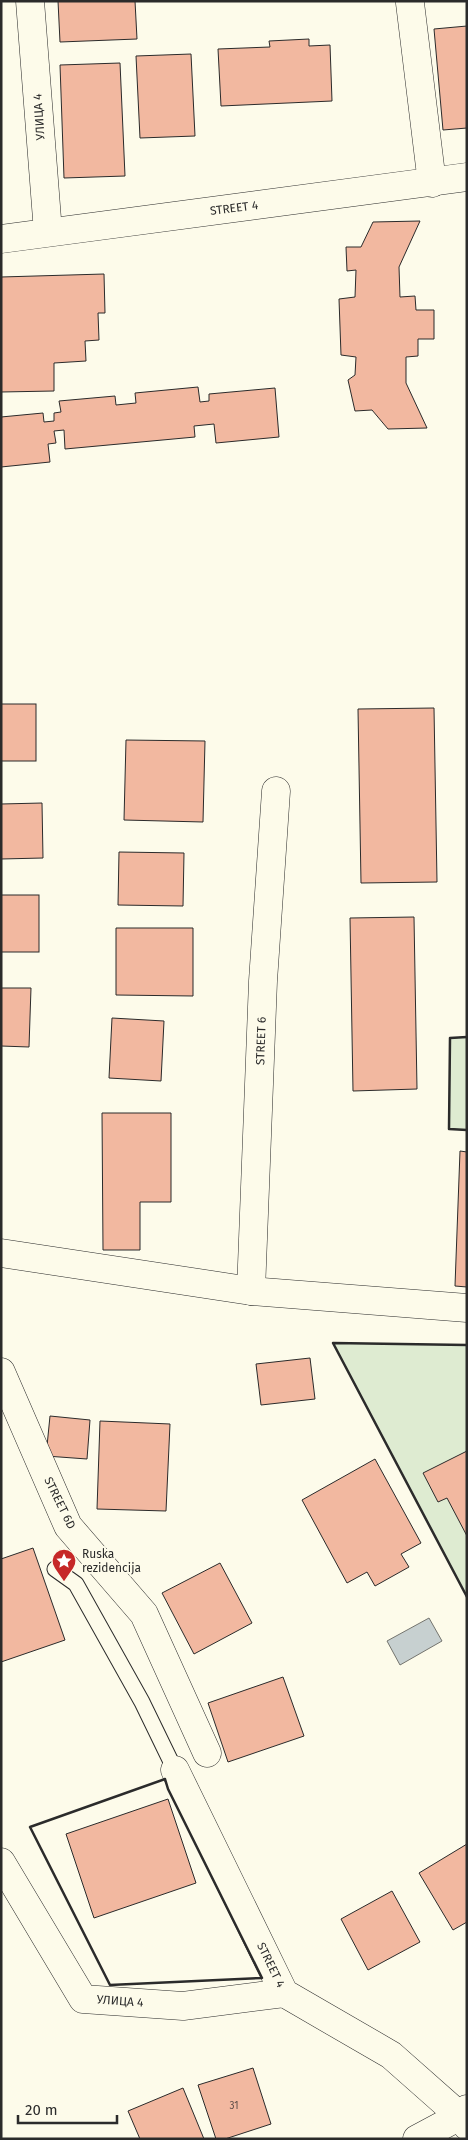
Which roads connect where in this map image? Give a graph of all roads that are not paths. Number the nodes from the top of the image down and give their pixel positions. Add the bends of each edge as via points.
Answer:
1 (30, 1) edge
2 (410, 3) dead end
3 (467, 177) edge
4 (432, 183) junction
5 (48, 232) junction
6 (1, 239) edge
7 (276, 791) dead end
8 (1, 1253) edge
9 (251, 1291) junction
10 (467, 1308) edge
11 (1, 1372) edge
12 (55, 1569) dead end
13 (207, 1753) dead end
14 (175, 1770) joint
15 (1, 1862) edge
16 (284, 1993) junction
17 (465, 2117) edge
18 (417, 2139) edge

1 - 5 street, УЛИЦА 4
2 - 4 street
3 - 4 street, STREET 4
4 - 5 street, STREET 4
5 - 6 street, STREET 4
7 - 9 street, STREET 6 via 263,991
8 - 9 street
9 - 10 street
11 - 13 street, STREET 6D via 68,1526 144,1614
12 - 14 lane via 76,1584 142,1702
14 - 16 street, STREET 4
15 - 16 street, УЛИЦА 4 via 83,1999 183,2006
16 - 17 street, STREET 4 via 391,2055
17 - 18 street, STREET 4

